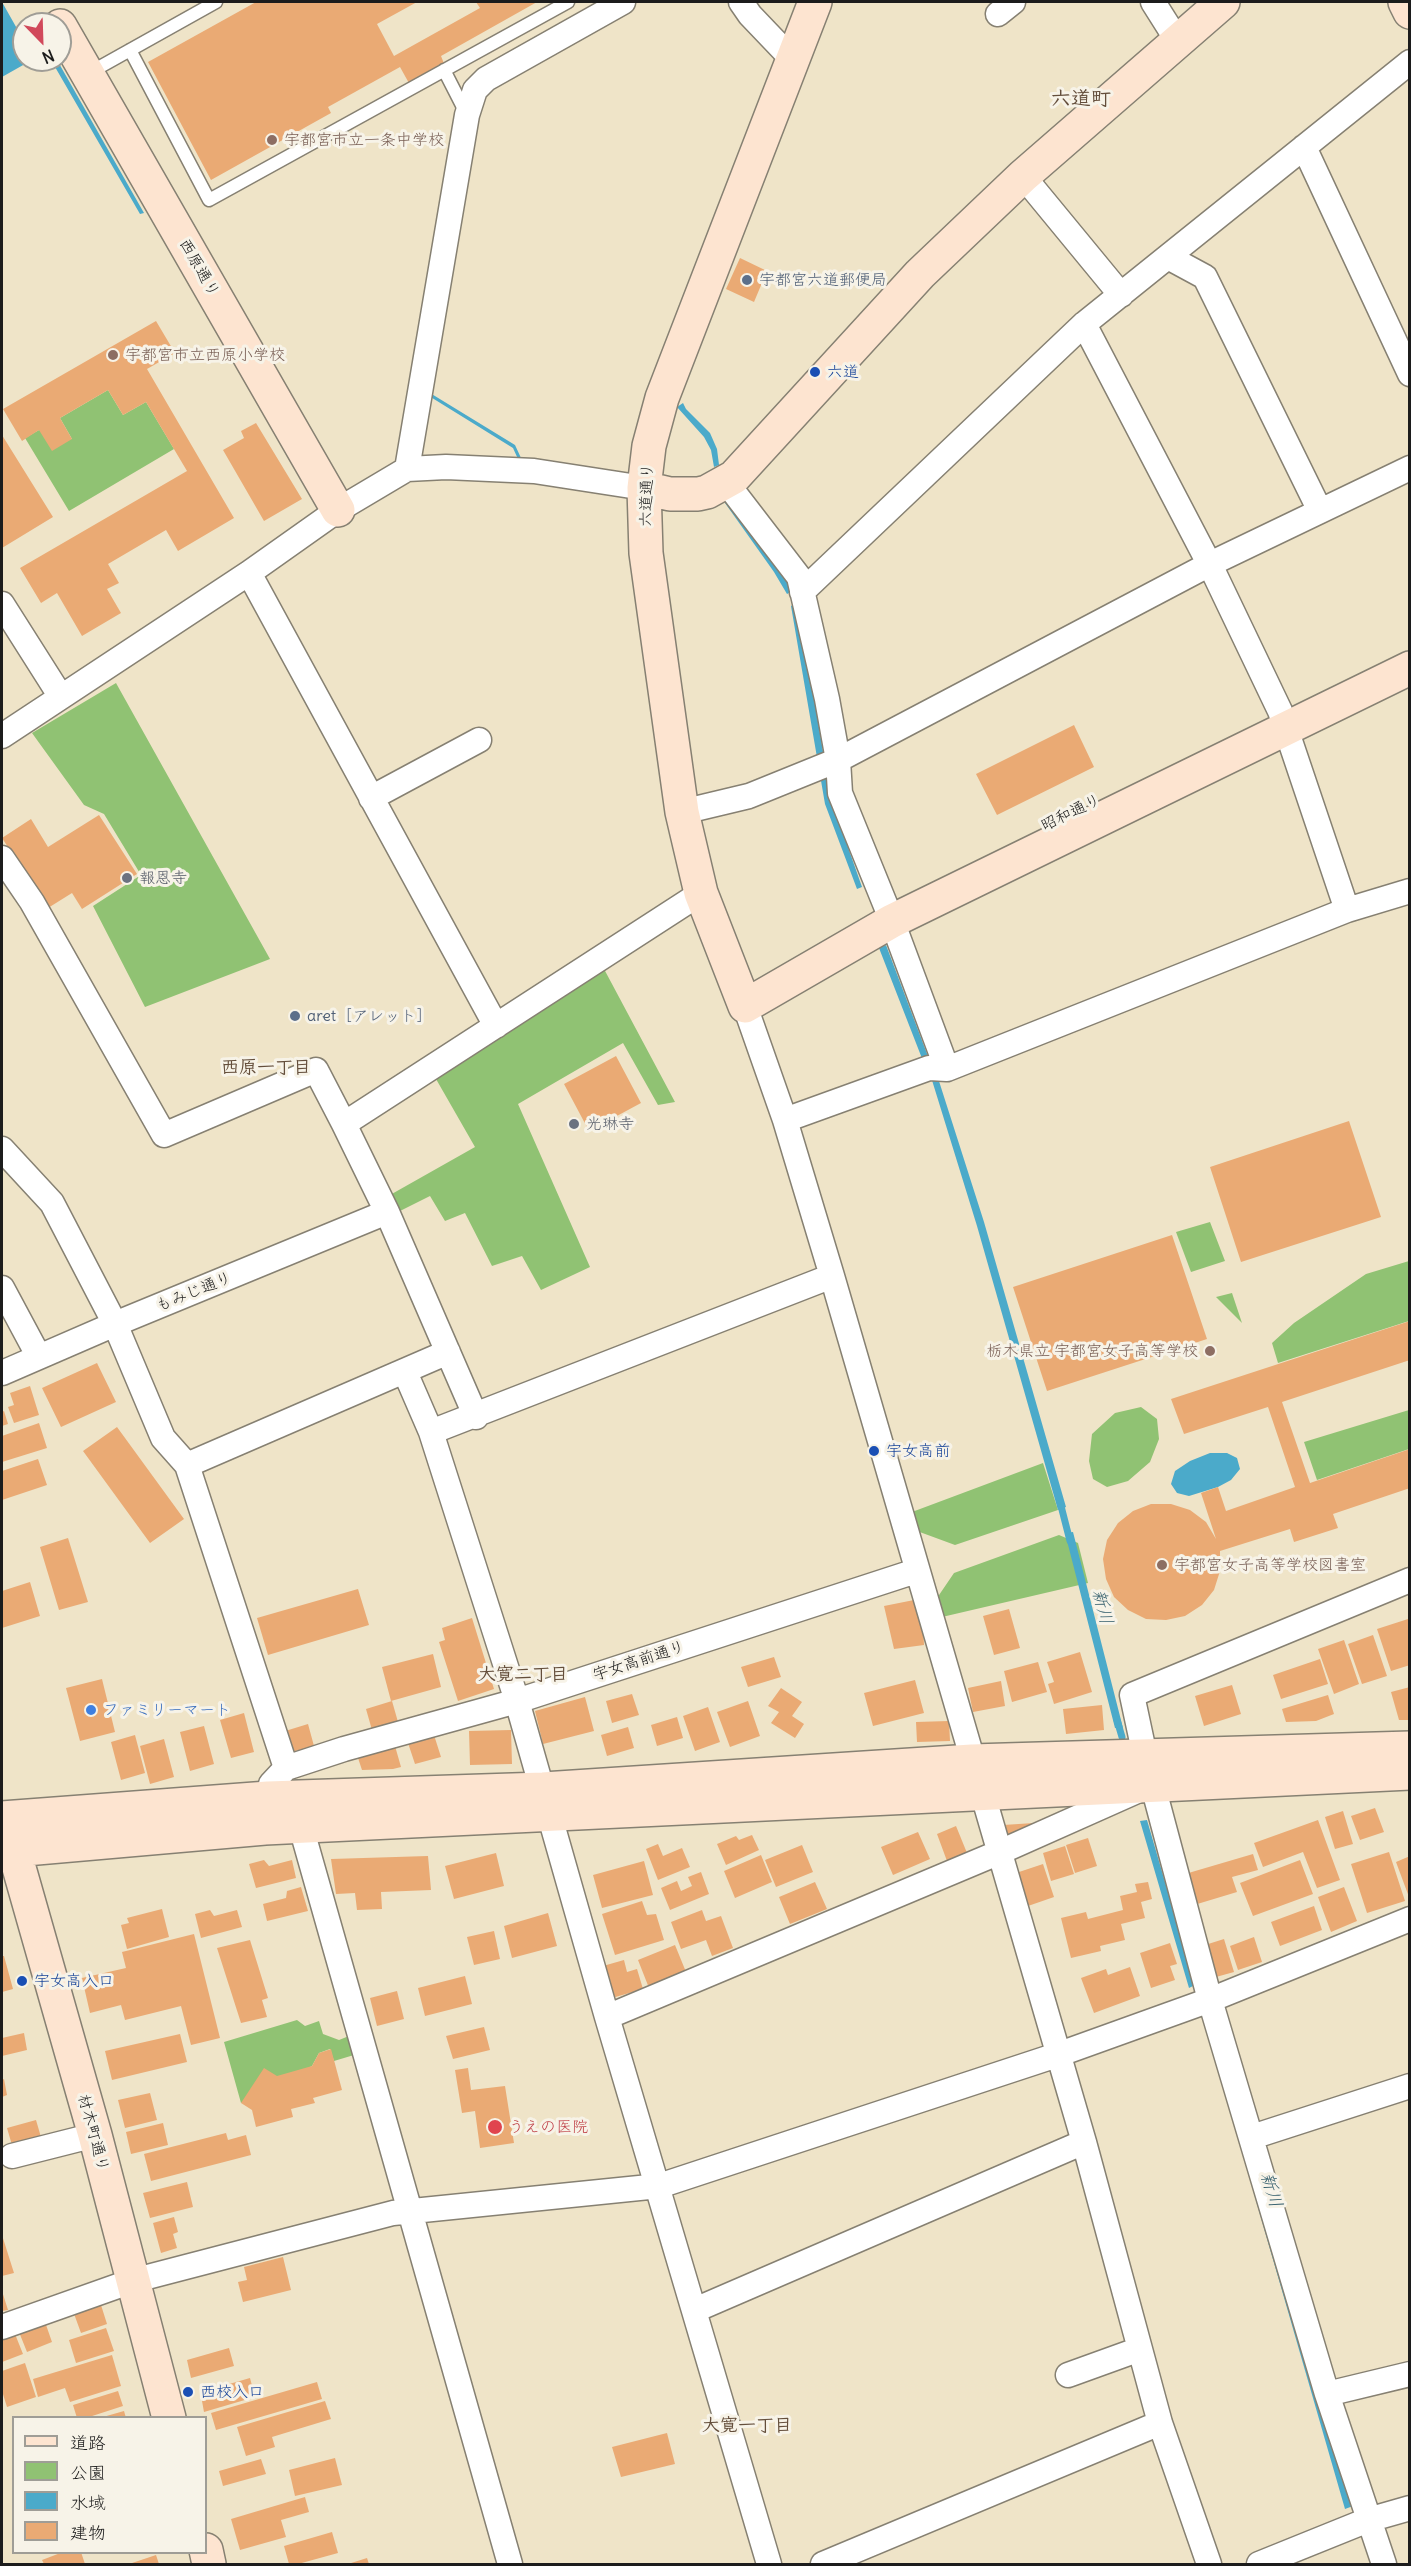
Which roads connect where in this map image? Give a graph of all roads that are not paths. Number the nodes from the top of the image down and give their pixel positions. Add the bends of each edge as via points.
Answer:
1 (216, 2) edge
2 (568, 2) edge
3 (623, 2) edge
4 (741, 2) edge
5 (815, 2) edge
6 (1153, 2) edge
7 (1223, 2) edge
8 (1405, 2) edge
9 (1410, 12) edge
10 (1177, 40) junction
11 (72, 47) edge
12 (130, 50) junction
13 (792, 59) junction
14 (1410, 62) edge
15 (444, 70) junction
16 (87, 73) junction
17 (467, 115) junction
18 (1304, 147) junction
19 (1023, 176) junction
20 (1168, 257) junction
21 (1120, 295) junction
22 (1084, 324) junction
23 (1410, 374) edge
24 (1410, 468) edge
25 (407, 469) junction
26 (726, 482) junction
27 (644, 488) junction
28 (338, 510) junction
29 (1320, 511) junction
30 (1210, 564) junction
31 (249, 573) junction
32 (802, 592) junction
33 (2, 604) edge
34 (1410, 648) edge
35 (1410, 668) edge
36 (61, 697) junction
37 (1283, 719) junction
38 (2, 736) edge
39 (479, 740) dead end
40 (838, 760) junction
41 (371, 798) junction
42 (682, 812) junction
43 (2, 858) edge
44 (1410, 891) edge
45 (701, 893) junction
46 (1347, 910) junction
47 (888, 912) junction
48 (741, 996) junction
49 (496, 1026) junction
50 (947, 1069) junction
51 (785, 1120) junction
52 (344, 1124) junction
53 (2, 1149) edge
54 (387, 1212) junction
55 (832, 1276) junction
56 (2, 1288) edge
57 (115, 1324) junction
58 (448, 1352) junction
59 (39, 1358) junction
60 (405, 1372) junction
61 (2, 1373) edge
62 (476, 1417) junction
63 (431, 1432) junction
64 (187, 1465) junction
65 (916, 1571) junction
66 (1410, 1580) edge
67 (517, 1701) junction
68 (1410, 1748) edge
69 (972, 1761) junction
70 (286, 1768) junction
71 (1149, 1770) junction
72 (1410, 1773) edge
73 (981, 1794) junction
74 (547, 1802) junction
75 (266, 1813) junction
76 (2, 1815) edge
77 (301, 1827) junction
78 (8, 1852) edge
79 (1000, 1852) junction
80 (1410, 1919) edge
81 (1210, 2000) junction
82 (607, 2017) junction
83 (1057, 2055) junction
84 (1410, 2086) edge
85 (94, 2135) junction
86 (1252, 2137) junction
87 (1084, 2142) junction
88 (12, 2156) dead end
89 (658, 2186) junction
90 (411, 2212) junction
91 (132, 2281) junction
92 (695, 2310) junction
93 (2, 2327) edge
94 (1140, 2349) junction
95 (1410, 2374) edge
96 (1068, 2375) dead end
97 (1327, 2394) junction
98 (168, 2416) edge
99 (1160, 2423) junction
100 (1410, 2508) edge
101 (1368, 2520) junction
102 (510, 2565) edge
103 (769, 2565) edge
104 (823, 2565) edge
105 (1209, 2565) edge
106 (1259, 2565) edge
107 (1384, 2565) edge

1 - 12 lane
2 - 15 lane
3 - 17 street via 486,79 475,90
4 - 13 street
5 - 13 street, 六道通り
6 - 10 street
7 - 10 street
8 - 9 street
10 - 19 street
11 - 16 street, 西原通り
12 - 15 lane via 209,200
12 - 16 lane
13 - 27 street, 六道通り via 662,398 649,446
14 - 18 street
15 - 17 lane
16 - 28 street, 西原通り
17 - 25 street
18 - 20 street
18 - 23 street
19 - 21 street
19 - 26 street via 920,274 748,464
20 - 21 street
20 - 29 street via 1205,277
21 - 22 street
22 - 30 street
22 - 32 street
24 - 29 street
25 - 27 street via 534,471
25 - 28 street
26 - 27 street via 707,492 687,495
26 - 32 street via 799,577
27 - 42 street, 六道通り via 646,553
28 - 31 street
29 - 30 street
30 - 37 street
30 - 40 street
31 - 36 street
31 - 41 street
32 - 40 street
33 - 36 street
34 - 37 street, 昭和通り
35 - 37 street, 昭和通り
36 - 38 street
37 - 46 street
37 - 47 street, 昭和通り
39 - 41 street
40 - 42 street via 749,796
40 - 47 street via 840,793
41 - 49 street
42 - 45 street, 六道通り
43 - 52 street via 32,902 164,1135 316,1070
44 - 46 street
45 - 48 street, 六道通り
45 - 49 street
46 - 50 street
47 - 48 street, 昭和通り
47 - 50 street
48 - 51 street
49 - 52 street
50 - 51 street via 929,1068
51 - 55 street
52 - 54 street
53 - 57 street via 52,1203
54 - 57 street, もみじ通り
54 - 58 street
55 - 62 street
55 - 65 street
56 - 59 street
57 - 59 street, もみじ通り
57 - 64 street via 163,1438
58 - 60 street
58 - 62 street
59 - 61 street, もみじ通り
60 - 63 street
60 - 64 street
62 - 63 street
63 - 67 street
64 - 70 street
65 - 67 street, 宇女高前通り
65 - 69 street
66 - 71 street via 1132,1695
67 - 70 street, 宇女高前通り
67 - 74 street
68 - 71 street
69 - 71 street
69 - 73 street
69 - 74 street
70 - 75 street via 271,1784
71 - 72 street
71 - 73 street
71 - 79 street
71 - 81 street
73 - 74 street
73 - 79 street
74 - 75 street
74 - 77 street
74 - 82 street
75 - 76 street
75 - 77 street
75 - 78 street
76 - 78 street, 材木町通り
77 - 90 street
78 - 85 street, 材木町通り
79 - 82 street
79 - 83 street
80 - 81 street
81 - 83 street
81 - 86 street
82 - 89 street
83 - 87 street
83 - 89 street
84 - 86 street
85 - 88 street
85 - 91 street, 材木町通り
86 - 97 street
87 - 92 street
87 - 94 street
89 - 90 street
89 - 92 street
90 - 91 street via 393,2213
90 - 102 street
91 - 93 street
91 - 98 street, 材木町通り
92 - 103 street
94 - 96 street
94 - 99 street
95 - 97 street
97 - 101 street
99 - 104 street
99 - 105 street
100 - 101 street
101 - 106 street
101 - 107 street

